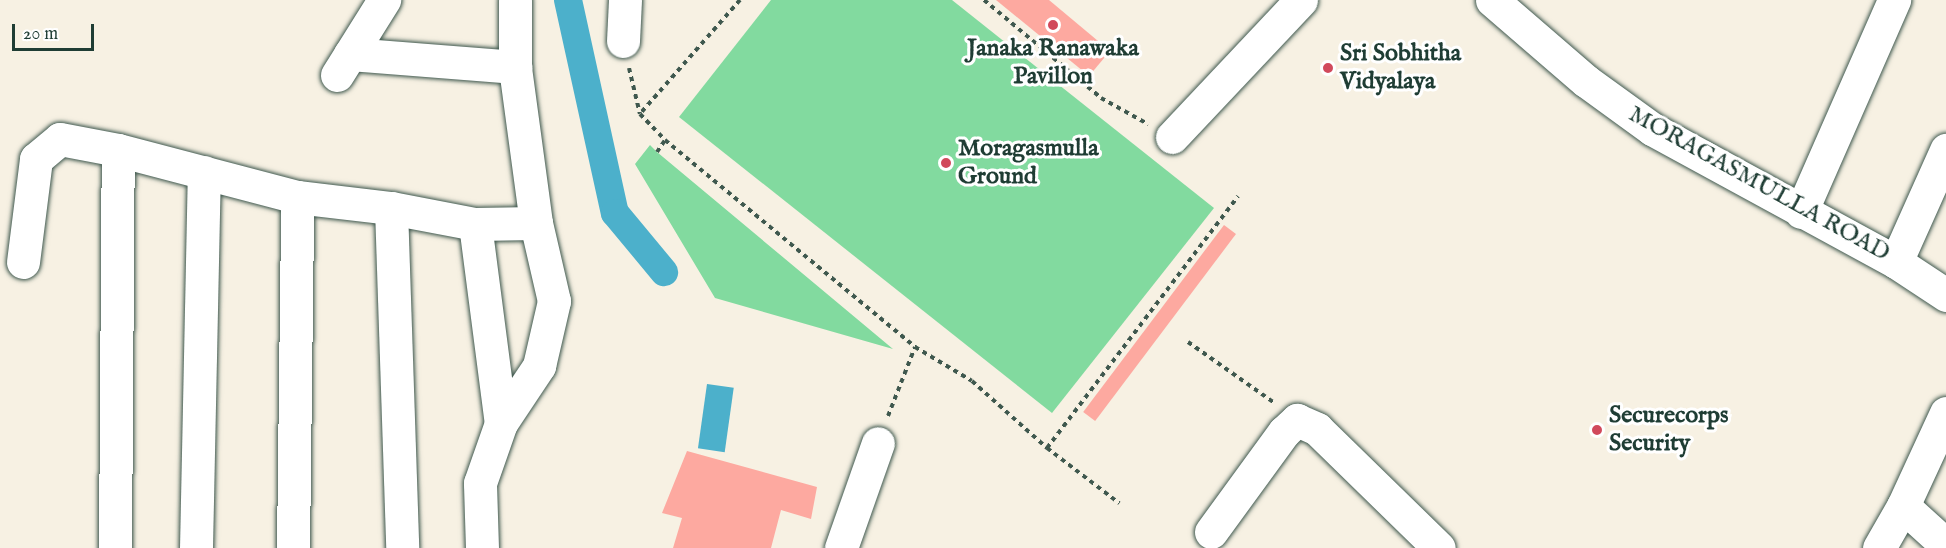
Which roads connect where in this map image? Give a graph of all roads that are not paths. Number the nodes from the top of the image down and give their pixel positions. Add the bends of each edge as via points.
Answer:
1 (384, 0) edge
2 (515, 0) edge
3 (625, 0) edge
4 (1302, 0) edge
5 (1492, 0) edge
6 (1894, 0) edge
7 (623, 41) road end
8 (516, 67) junction
9 (1172, 137) road end
10 (118, 150) junction
11 (1946, 150) edge
12 (204, 172) junction
13 (297, 197) junction
14 (391, 208) junction
15 (1801, 212) junction
16 (536, 223) junction
17 (475, 224) junction
18 (23, 262) dead end
19 (1896, 262) junction
20 (1946, 295) edge
21 (1946, 413) edge
22 (501, 423) junction
23 (878, 443) road end
24 (1903, 506) junction
25 (1211, 532) dead end
26 (1946, 545) edge
27 (116, 548) edge
28 (196, 548) edge
29 (293, 548) edge
30 (402, 548) edge
31 (482, 548) edge
32 (841, 548) edge
33 (1439, 548) edge
34 (1879, 548) edge

1 - 8 street via 344,64
2 - 8 street
3 - 7 street
4 - 9 street
5 - 15 street, MORAGASMULLA ROAD via 1586,81 1652,129
6 - 15 street
8 - 16 street
10 - 12 street
10 - 18 street via 60,139 36,159
10 - 27 street
11 - 19 street
12 - 13 street
12 - 28 street
13 - 14 street
13 - 29 street
14 - 17 street
14 - 30 street
15 - 19 street, MORAGASMULLA ROAD
16 - 17 street
16 - 22 street via 554,301 539,366
17 - 22 street
19 - 20 street, MORAGASMULLA ROAD
21 - 24 street
22 - 31 street via 480,483
23 - 32 street
24 - 26 street
24 - 34 street
25 - 33 street via 1284,432 1297,420 1317,429

